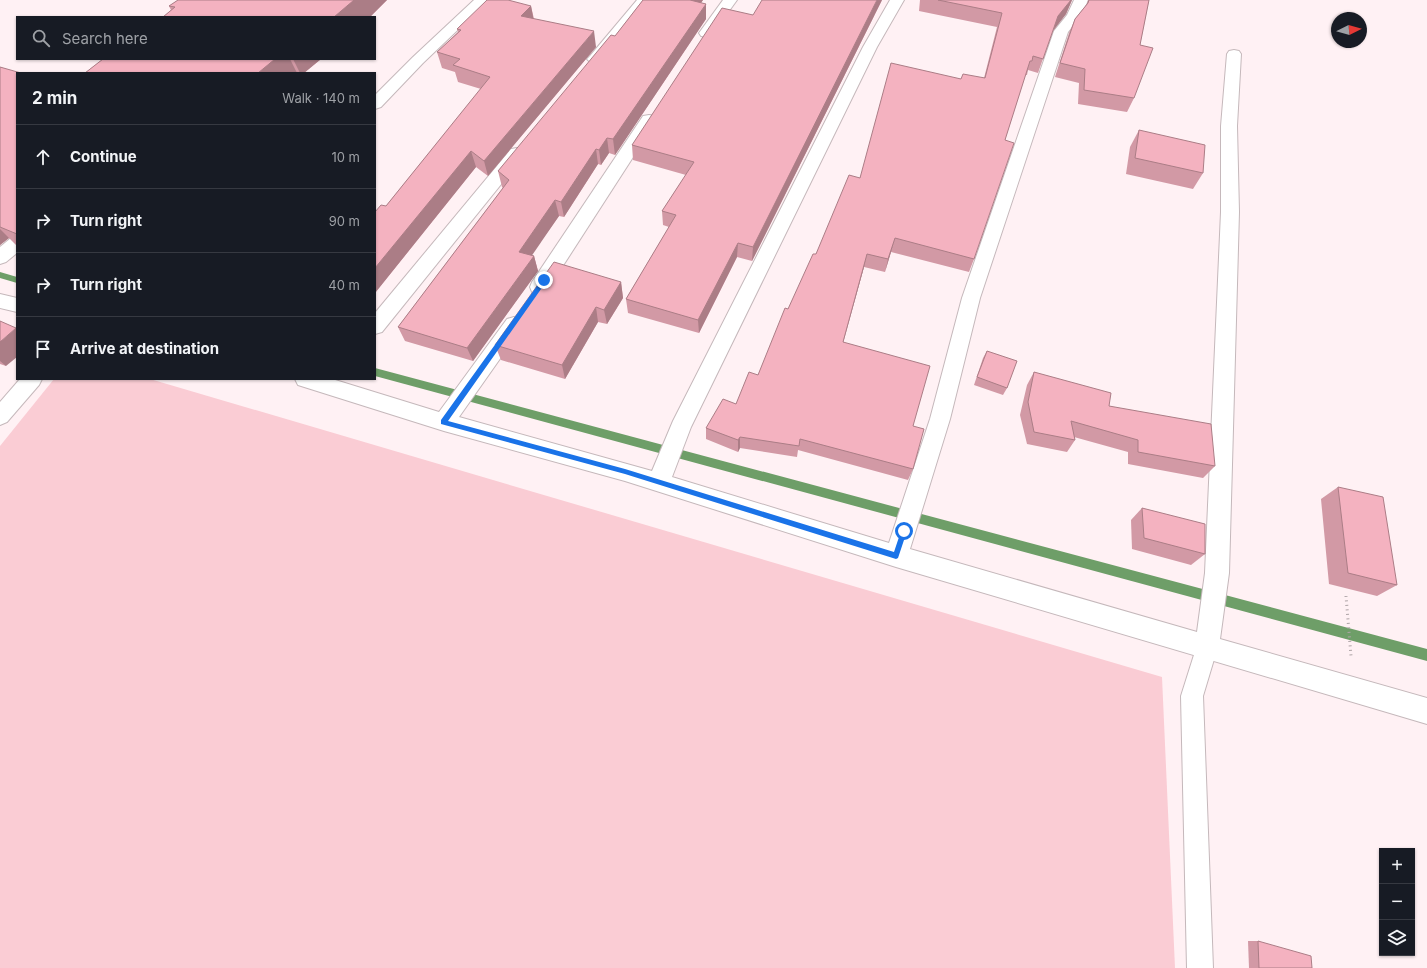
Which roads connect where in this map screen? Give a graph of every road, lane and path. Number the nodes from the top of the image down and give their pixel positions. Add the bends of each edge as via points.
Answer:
1 (482, 0) edge
2 (644, 0) edge
3 (730, 0) edge
4 (897, 0) edge
5 (1081, 0) edge
6 (695, 49) edge
7 (1234, 54) dead end
8 (586, 70) edge
9 (376, 103) edge
10 (656, 108) edge
11 (527, 142) edge
12 (0, 301) edge
13 (16, 305) edge
14 (376, 326) edge
15 (31, 380) edge
16 (312, 380) edge
17 (332, 383) edge
18 (0, 416) edge
19 (447, 416) junction
20 (661, 476) junction
21 (896, 556) junction
22 (1346, 596) dead end
23 (1207, 646) junction
24 (1351, 657) dead end
25 (1427, 711) edge
26 (1200, 968) edge

1 - 9 street
2 - 8 street
3 - 6 street
4 - 20 street via 870,47 680,427
5 - 21 street via 1074,16 1061,31 971,298 940,419
7 - 23 street via 1229,119 1230,212 1217,573
10 - 19 street via 527,306
11 - 14 street
12 - 13 street
15 - 18 street
16 - 17 street
17 - 19 street
19 - 20 street
20 - 21 street
21 - 23 street
22 - 24 path
23 - 25 street
23 - 26 lane via 1192,696

